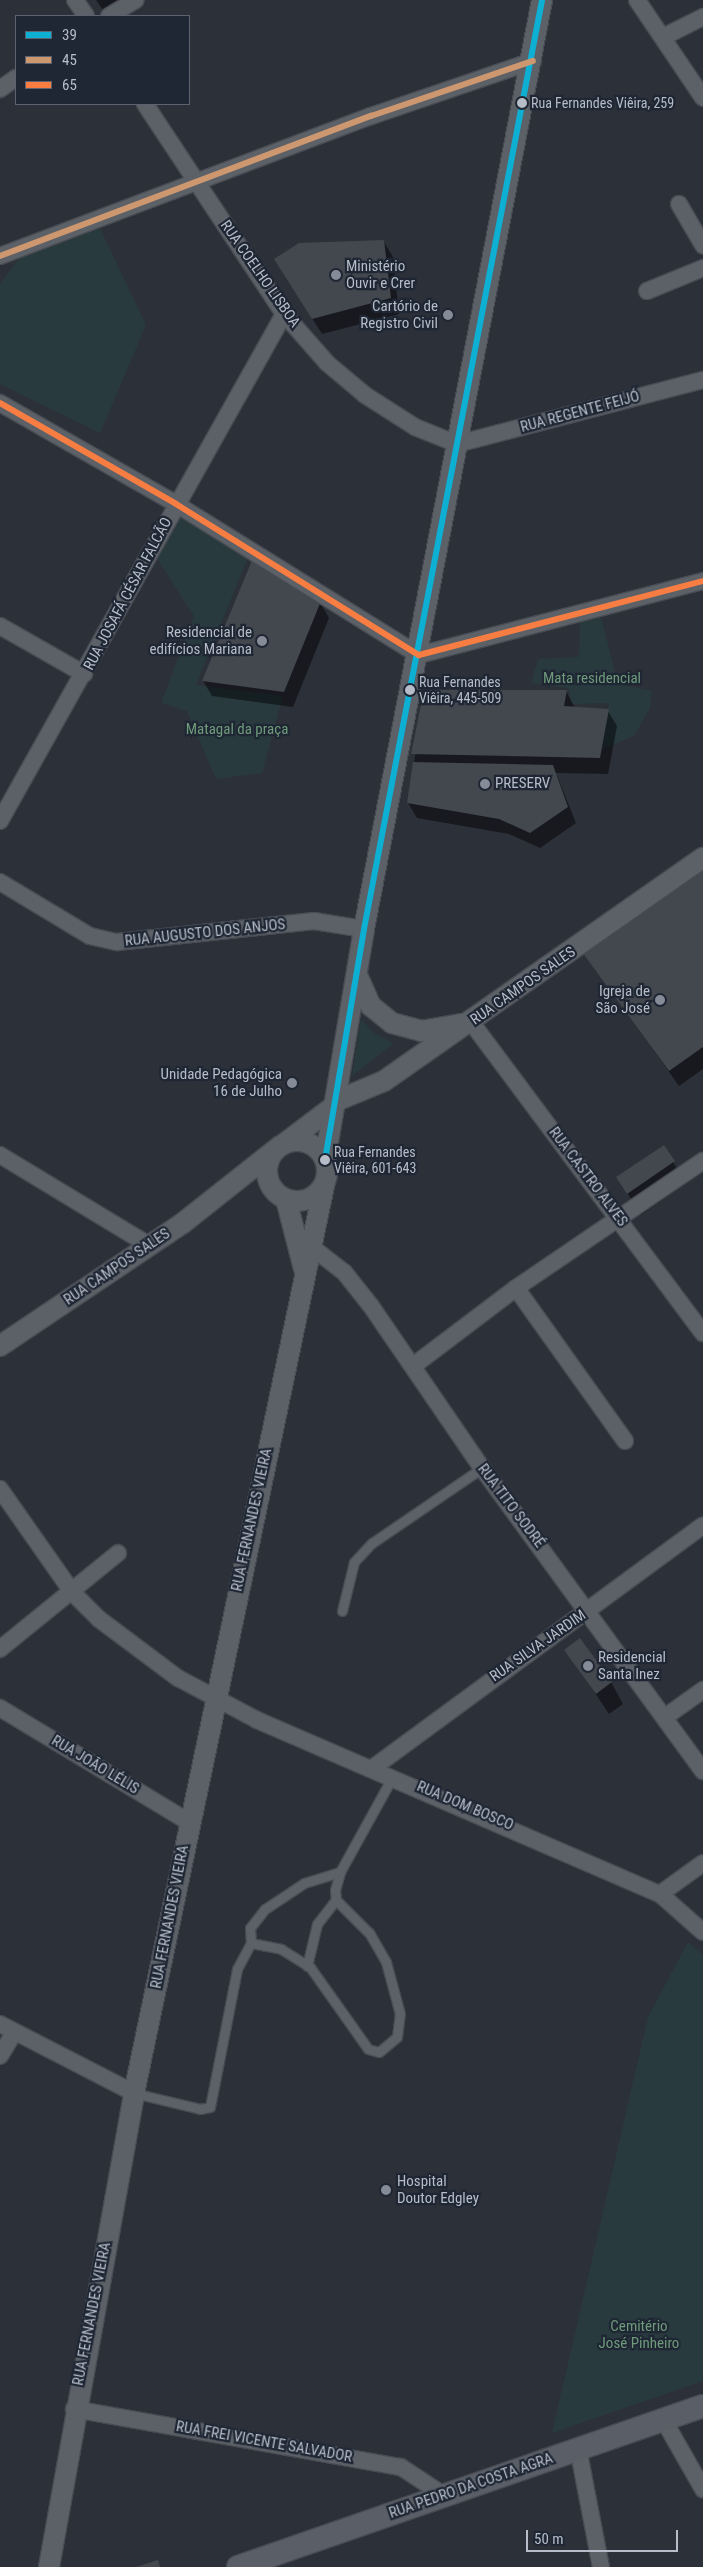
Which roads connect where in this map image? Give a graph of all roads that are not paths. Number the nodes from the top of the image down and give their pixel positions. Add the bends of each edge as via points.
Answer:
1 (75, 0) edge
2 (136, 0) edge
3 (542, 0) edge
4 (637, 0) edge
5 (85, 15) edge
6 (111, 15) edge
7 (703, 17) edge
8 (663, 37) junction
9 (533, 61) junction
10 (15, 79) edge
11 (0, 89) edge
12 (703, 98) edge
13 (146, 105) edge
14 (197, 180) junction
15 (679, 204) dead end
16 (703, 245) edge
17 (0, 256) edge
18 (703, 268) edge
19 (647, 291) dead end
20 (284, 314) junction
21 (703, 380) edge
22 (0, 403) edge
23 (457, 444) junction
24 (176, 504) junction
25 (703, 581) edge
26 (0, 626) edge
27 (418, 655) junction
28 (84, 674) junction
29 (0, 821) edge
30 (703, 858) edge
31 (0, 882) edge
32 (364, 929) junction
33 (357, 974) junction
34 (471, 1022) junction
35 (335, 1104) junction
36 (279, 1148) junction
37 (0, 1155) edge
38 (325, 1160) junction
39 (703, 1161) edge
40 (269, 1181) junction
41 (230, 1183) junction
42 (324, 1186) junction
43 (286, 1199) junction
44 (621, 1220) junction
45 (150, 1246) junction
46 (312, 1248) junction
47 (304, 1269) junction
48 (516, 1288) junction
49 (703, 1333) edge
50 (0, 1346) edge
51 (413, 1366) junction
52 (624, 1442) dead end
53 (482, 1468) junction
54 (0, 1489) edge
55 (703, 1525) edge
56 (118, 1553) dead end
57 (72, 1592) junction
58 (342, 1611) dead end
59 (586, 1613) junction
60 (0, 1649) edge
61 (703, 1690) edge
62 (215, 1698) junction
63 (0, 1708) edge
64 (666, 1717) junction
65 (374, 1767) junction
66 (703, 1771) edge
67 (394, 1776) junction
68 (189, 1822) junction
69 (703, 1863) edge
70 (340, 1872) junction
71 (660, 1894) junction
72 (336, 1900) junction
73 (703, 1932) edge
74 (251, 1943) junction
75 (307, 1966) junction
76 (0, 2024) edge
77 (14, 2033) junction
78 (0, 2056) edge
79 (134, 2093) junction
80 (703, 2406) edge
81 (74, 2409) junction
82 (663, 2419) junction
83 (578, 2448) junction
84 (703, 2489) edge
85 (445, 2496) junction
86 (279, 2560) edge
87 (49, 2567) edge
88 (238, 2567) edge
89 (601, 2567) edge

1 - 5 street
2 - 6 street
3 - 9 street
4 - 8 street
7 - 8 street
8 - 12 street
9 - 14 street
9 - 23 street
10 - 11 street
13 - 14 street, RUA COELHO LISBOA
14 - 17 street
14 - 20 street, RUA COELHO LISBOA
15 - 16 street
18 - 19 street
20 - 23 street, RUA COELHO LISBOA via 327,362 364,395 415,427
20 - 24 street, RUA JOSAFÁ CÉSAR FALCÃO
21 - 23 street, RUA REGENTE FEIJÓ
22 - 24 street
23 - 27 street
24 - 27 street
24 - 28 street, RUA JOSAFÁ CÉSAR FALCÃO
25 - 27 street
26 - 28 street
27 - 32 street
28 - 29 street, RUA JOSAFÁ CÉSAR FALCÃO
30 - 34 street, RUA CAMPOS SALES
31 - 32 street, RUA AUGUSTO DOS ANJOS via 90,936 117,942 314,921
32 - 33 street
33 - 34 street via 371,1006 405,1028 421,1031
33 - 35 street
34 - 35 street, RUA CAMPOS SALES via 384,1081
34 - 44 street, RUA CASTRO ALVES
35 - 36 street, RUA CAMPOS SALES
35 - 38 street
36 - 38 street via 313,1145
36 - 40 street via 267,1171
36 - 41 street, RUA CAMPOS SALES
37 - 45 street
38 - 42 street
39 - 44 street
40 - 41 street
40 - 43 street
41 - 45 street, RUA CAMPOS SALES
42 - 43 street via 303,1201
42 - 46 street, RUA FERNANDES VIEIRA
43 - 47 street, RUA FERNANDES VIEIRA
44 - 48 street
44 - 49 street, RUA CASTRO ALVES
45 - 50 street, RUA CAMPOS SALES
46 - 47 street, RUA FERNANDES VIEIRA
46 - 51 street, RUA TITO SODRÉ via 354,1283
47 - 62 street, RUA FERNANDES VIEIRA
48 - 51 street
48 - 52 street
51 - 53 street, RUA TITO SODRÉ
53 - 58 lane via 372,1543 354,1562
53 - 59 street, RUA TITO SODRÉ
54 - 57 street, RUA DOM BOSCO
55 - 59 street, RUA SILVA JARDIM
56 - 57 street
57 - 60 street
57 - 62 street, RUA DOM BOSCO via 141,1651
59 - 64 street, RUA TITO SODRÉ
59 - 65 street, RUA SILVA JARDIM
61 - 64 street
62 - 65 street, RUA DOM BOSCO
62 - 68 street, RUA FERNANDES VIEIRA
63 - 68 street, RUA JOÃO LÉLIS
64 - 66 street, RUA TITO SODRÉ
65 - 67 street, RUA DOM BOSCO
67 - 70 lane
67 - 71 street, RUA DOM BOSCO
68 - 79 street, RUA FERNANDES VIEIRA
69 - 71 street
70 - 72 lane
70 - 74 lane via 304,1883 265,1909 250,1928
71 - 73 street, RUA DOM BOSCO
72 - 75 lane via 317,1924
72 - 75 lane via 369,1933 386,1962 400,2014 397,2037 378,2052 368,2049
74 - 75 lane via 280,1948
74 - 79 lane via 237,1969 210,2107 200,2109
76 - 77 street
77 - 78 street
77 - 79 street
79 - 81 street, RUA FERNANDES VIEIRA
80 - 82 main road, RUA PEDRO DA COSTA AGRA
81 - 85 street, RUA FREI VICENTE SALVADOR via 401,2468
81 - 87 street, RUA FERNANDES VIEIRA
82 - 83 main road, RUA PEDRO DA COSTA AGRA
82 - 84 street
83 - 85 main road, RUA PEDRO DA COSTA AGRA
83 - 89 street
85 - 86 main road, RUA PEDRO DA COSTA AGRA
86 - 88 main road, RUA PEDRO DA COSTA AGRA

